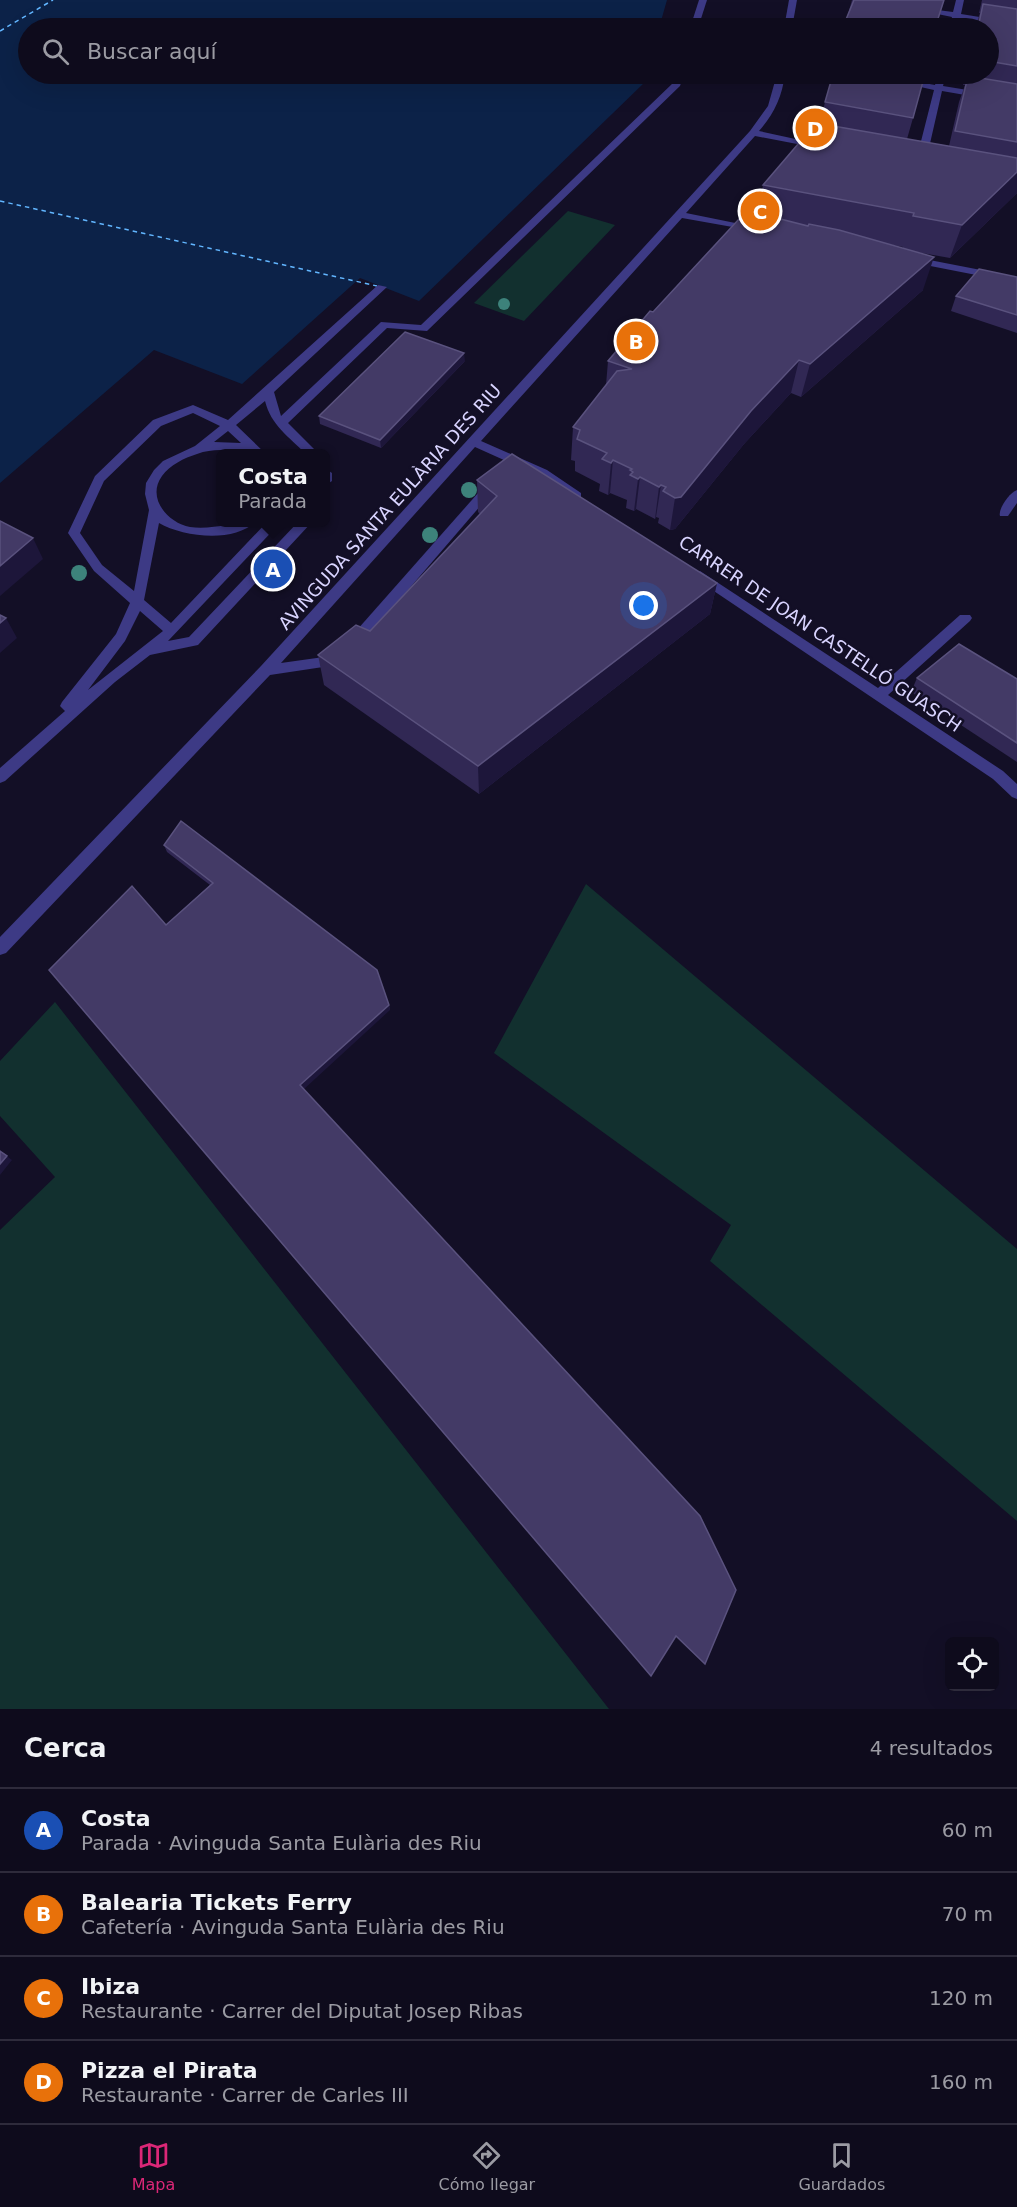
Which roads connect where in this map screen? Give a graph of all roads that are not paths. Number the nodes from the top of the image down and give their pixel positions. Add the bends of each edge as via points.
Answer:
1 (703, 0) edge
2 (793, 0) edge
3 (960, 0) edge
4 (912, 9) edge
5 (956, 15) junction
6 (697, 18) edge
7 (790, 18) edge
8 (955, 18) edge
9 (974, 18) edge
10 (999, 22) edge
11 (1017, 25) edge
12 (677, 84) edge
13 (780, 84) edge
14 (914, 84) edge
15 (940, 84) edge
16 (939, 88) junction
17 (1017, 101) edge
18 (753, 134) junction
19 (829, 147) edge
20 (909, 162) edge
21 (921, 164) junction
22 (932, 166) edge
23 (678, 214) junction
24 (767, 232) edge
25 (898, 257) edge
26 (1017, 280) edge
27 (382, 287) dead end
28 (268, 392) junction
29 (281, 423) junction
30 (229, 425) junction
31 (474, 442) junction
32 (200, 448) junction
33 (246, 449) edge
34 (255, 449) edge
35 (309, 449) edge
36 (506, 467) junction
37 (1017, 494) edge
38 (591, 504) edge
39 (155, 511) junction
40 (1004, 513) dead end
41 (239, 527) edge
42 (270, 527) edge
43 (301, 527) edge
44 (686, 567) edge
45 (138, 601) junction
46 (965, 618) dead end
47 (172, 631) junction
48 (145, 651) junction
49 (266, 670) junction
50 (879, 695) junction
51 (48, 732) junction
52 (0, 777) edge
53 (1017, 793) edge
54 (0, 948) edge

1 - 6 street
2 - 7 street
3 - 5 street
4 - 5 street
5 - 8 street
5 - 9 street
10 - 11 street
12 - 29 street via 423,329 385,324
13 - 18 street, AVINGUDA SANTA EULÀRIA DES RIU via 770,114
14 - 16 street
15 - 16 street
16 - 17 street
16 - 21 street
18 - 19 street
18 - 23 street, AVINGUDA SANTA EULÀRIA DES RIU
20 - 21 street
21 - 22 street
23 - 24 street
23 - 31 street, AVINGUDA SANTA EULÀRIA DES RIU
25 - 26 street
27 - 28 street
28 - 29 street via 274,416
28 - 30 street
29 - 35 street
30 - 32 street
30 - 34 street
30 - 45 street via 193,409 157,423 99,479 74,533 98,568
31 - 36 street
31 - 49 street, AVINGUDA SANTA EULÀRIA DES RIU
32 - 33 street via 227,444
32 - 39 street via 175,458 157,474 150,493
36 - 38 street via 543,473
36 - 49 street via 340,660
37 - 40 street
39 - 41 street via 168,523 188,531 211,533
39 - 45 street
42 - 47 street
43 - 48 street via 193,641
44 - 50 street, CARRER DE JOAN CASTELLÓ GUASCH
45 - 47 street
45 - 51 street via 125,630
46 - 50 street
47 - 48 street
48 - 51 street
49 - 54 street, AVINGUDA SANTA EULÀRIA DES RIU
50 - 53 street, CARRER DE JOAN CASTELLÓ GUASCH via 998,775
51 - 52 street

